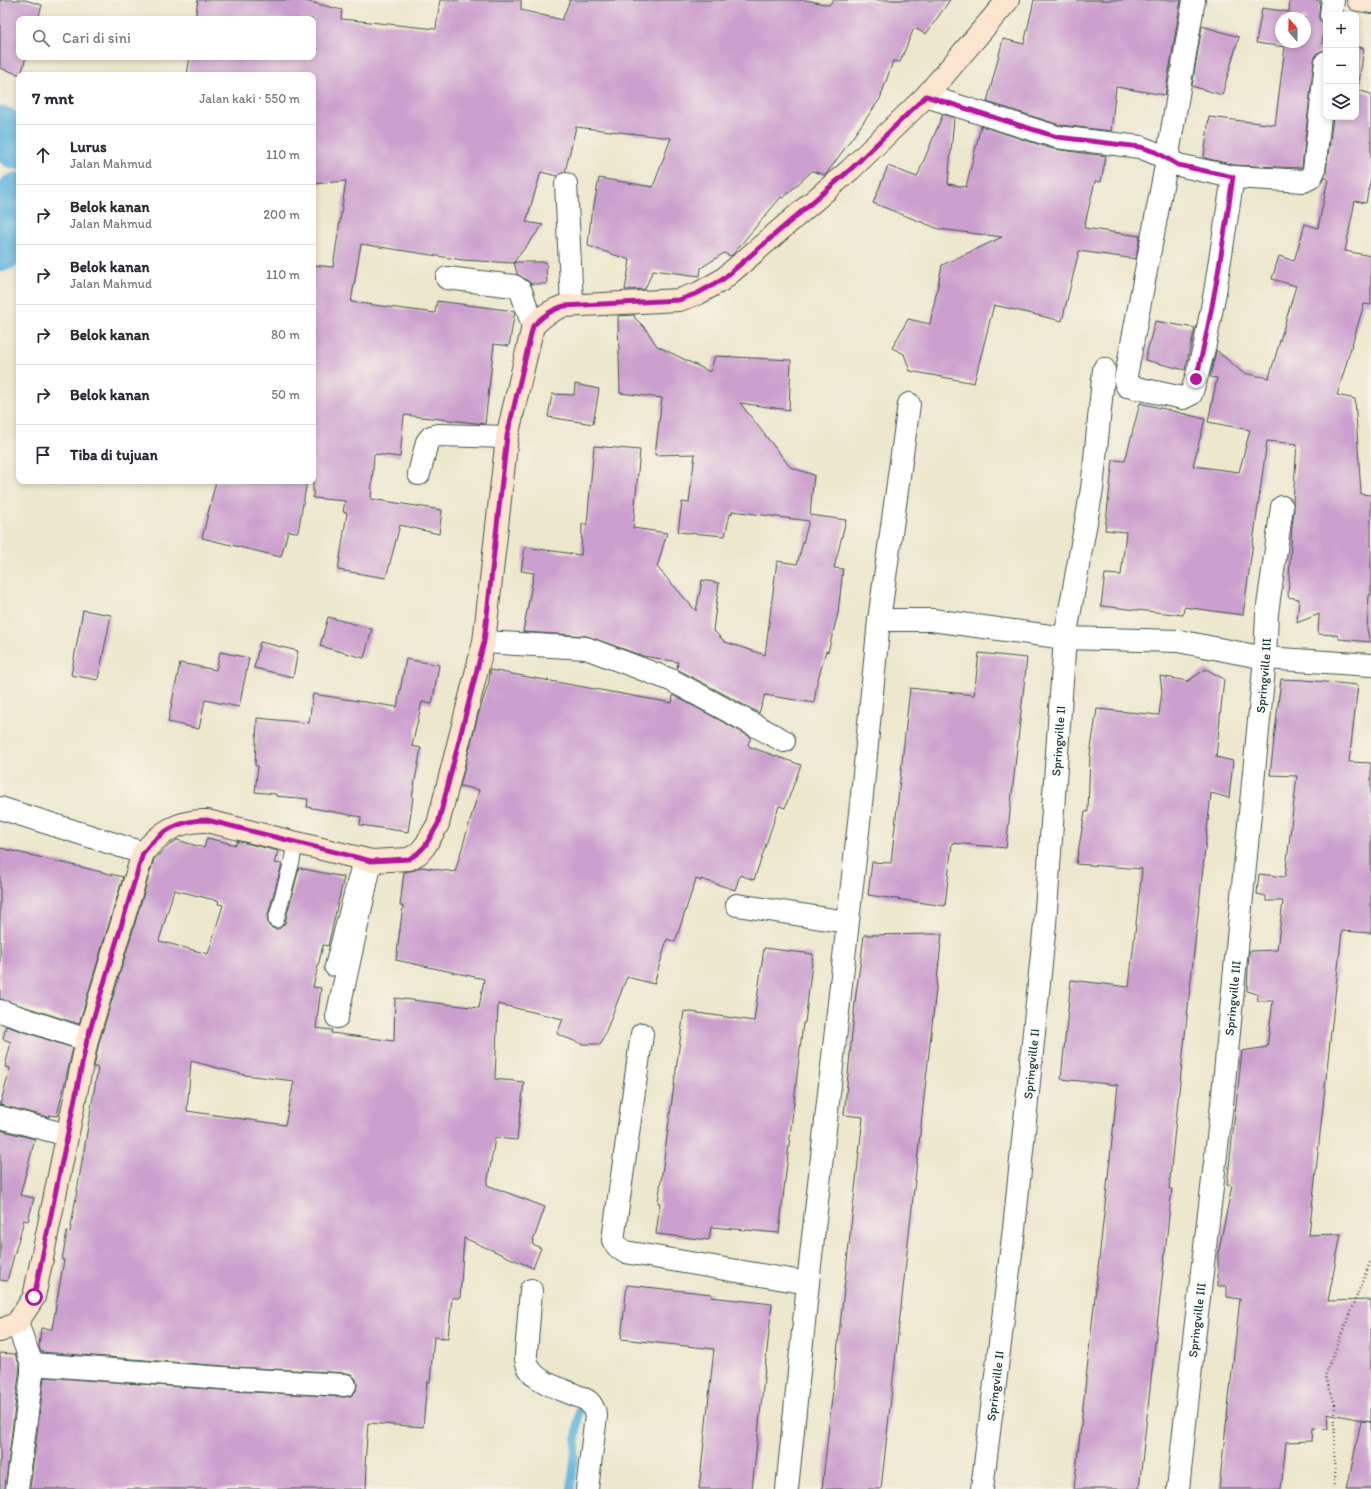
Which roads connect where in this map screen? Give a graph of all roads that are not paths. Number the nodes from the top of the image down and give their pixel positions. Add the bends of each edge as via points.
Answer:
1 (1008, 0) edge
2 (1194, 0) edge
3 (1332, 0) edge
4 (1358, 0) edge
5 (1371, 2) edge
6 (1331, 12) edge
7 (1324, 84) edge
8 (926, 96) junction
9 (1167, 160) junction
10 (1233, 177) junction
11 (566, 184) dead end
12 (447, 278) dead end
13 (572, 305) junction
14 (533, 326) junction
15 (1104, 369) dead end
16 (909, 404) dead end
17 (507, 436) junction
18 (419, 474) dead end
19 (1282, 507) dead end
20 (879, 620) junction
21 (1065, 638) junction
22 (484, 642) junction
23 (1265, 658) junction
24 (1371, 665) edge
25 (784, 742) dead end
26 (0, 808) edge
27 (295, 842) junction
28 (143, 853) junction
29 (366, 859) junction
30 (737, 905) dead end
31 (276, 920) dead end
32 (847, 922) junction
33 (332, 968) dead end
34 (0, 1011) edge
35 (336, 1017) dead end
36 (642, 1034) dead end
37 (87, 1040) junction
38 (0, 1117) edge
39 (67, 1135) junction
40 (808, 1283) junction
41 (531, 1290) dead end
42 (9, 1327) edge
43 (32, 1364) junction
44 (345, 1385) dead end
45 (17, 1489) edge
46 (587, 1489) edge
47 (788, 1489) edge
48 (982, 1489) edge
49 (1178, 1489) edge

1 - 8 street
2 - 9 street
3 - 6 street
4 - 5 street
7 - 10 street via 1314,172 1310,178 1304,181
8 - 9 street via 1057,137 1140,147 1156,152
8 - 13 street via 851,169 722,280 679,300
9 - 10 street via 1178,165
9 - 10 street via 1125,380 1127,386 1184,398 1191,394 1205,344
11 - 13 street
12 - 14 street via 514,286 521,291
13 - 14 street via 553,309
14 - 17 street
15 - 21 street, Springville II via 1092,489
16 - 20 street
17 - 18 street via 431,437 427,442
17 - 22 street
19 - 23 street, Springville III via 1267,613
20 - 21 street via 932,620
20 - 32 street
21 - 23 street via 1178,641
21 - 48 street, Springville II via 1045,924 1014,1229
22 - 25 street via 586,648 671,680
22 - 29 street via 438,824 433,834 422,850 409,859
23 - 24 street
23 - 49 street, Springville III via 1222,1104
26 - 28 street
27 - 28 street via 207,820 193,820 165,831
27 - 29 street
27 - 31 lane
28 - 37 street
29 - 33 lane via 358,874
29 - 35 street
30 - 32 street
32 - 40 street
34 - 37 street
36 - 40 street via 613,1240 625,1252
37 - 39 street
38 - 39 street
39 - 42 street via 34,1297
40 - 47 street
41 - 46 street via 525,1360 527,1367 541,1380 588,1400 596,1416
42 - 43 street
43 - 44 street
43 - 45 street

